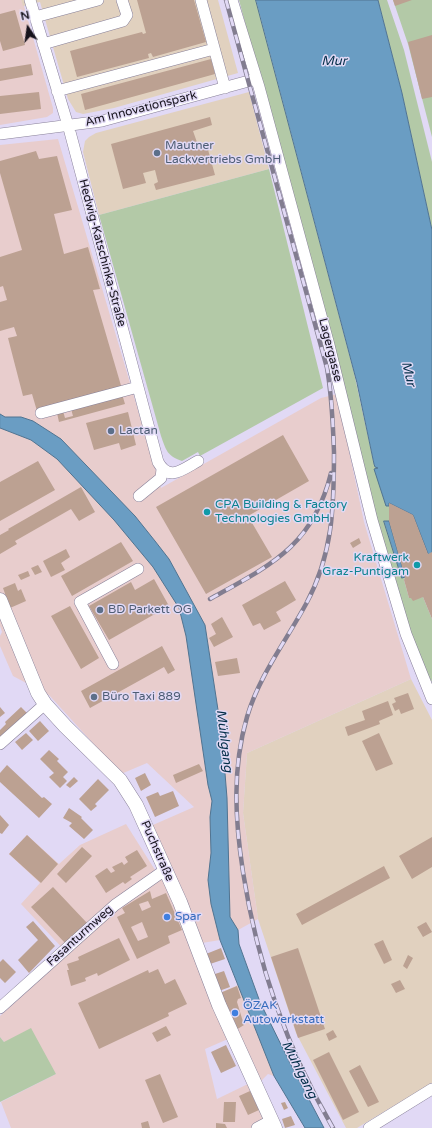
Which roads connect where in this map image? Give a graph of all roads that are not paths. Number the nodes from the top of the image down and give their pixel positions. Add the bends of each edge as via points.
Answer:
1 (30, 0) edge
2 (98, 0) edge
3 (122, 0) edge
4 (201, 0) edge
5 (232, 0) edge
6 (35, 17) junction
7 (43, 44) junction
8 (214, 49) junction
9 (256, 79) junction
10 (225, 88) junction
11 (57, 91) junction
12 (67, 126) junction
13 (0, 134) edge
14 (138, 387) junction
15 (41, 413) dead end
16 (198, 462) dead end
17 (162, 469) junction
18 (139, 496) dead end
19 (138, 569) dead end
20 (0, 600) edge
21 (113, 664) dead end
22 (432, 699) edge
23 (45, 704) junction
24 (0, 744) edge
25 (165, 870) junction
26 (0, 1008) edge
27 (432, 1089) edge
28 (274, 1124) edge
29 (257, 1128) edge
30 (369, 1128) edge

1 - 6 street, Hedwig-Katschinka-Straße
2 - 6 street
3 - 7 street via 127,16 123,21
4 - 8 street
5 - 9 street, Lagergasse
6 - 7 street, Hedwig-Katschinka-Straße
7 - 11 street, Hedwig-Katschinka-Straße
8 - 10 street
8 - 11 street
9 - 10 street, Am Innovationspark
9 - 22 street, Lagergasse via 329,345 372,520 406,634
10 - 12 street, Am Innovationspark via 102,121
11 - 12 street, Hedwig-Katschinka-Straße
12 - 13 street, Am Innovationspark
12 - 14 street, Hedwig-Katschinka-Straße
14 - 15 street
14 - 17 street, Hedwig-Katschinka-Straße
16 - 17 street via 178,472 170,473
17 - 18 street via 161,478
19 - 21 street via 80,602
20 - 23 main road, Puchstraße via 38,693
23 - 24 street
23 - 25 main road, Puchstraße via 120,780 136,806
25 - 26 street, Fasanturmweg via 115,905
25 - 28 main road, Puchstraße via 214,992
27 - 30 street
28 - 29 street

